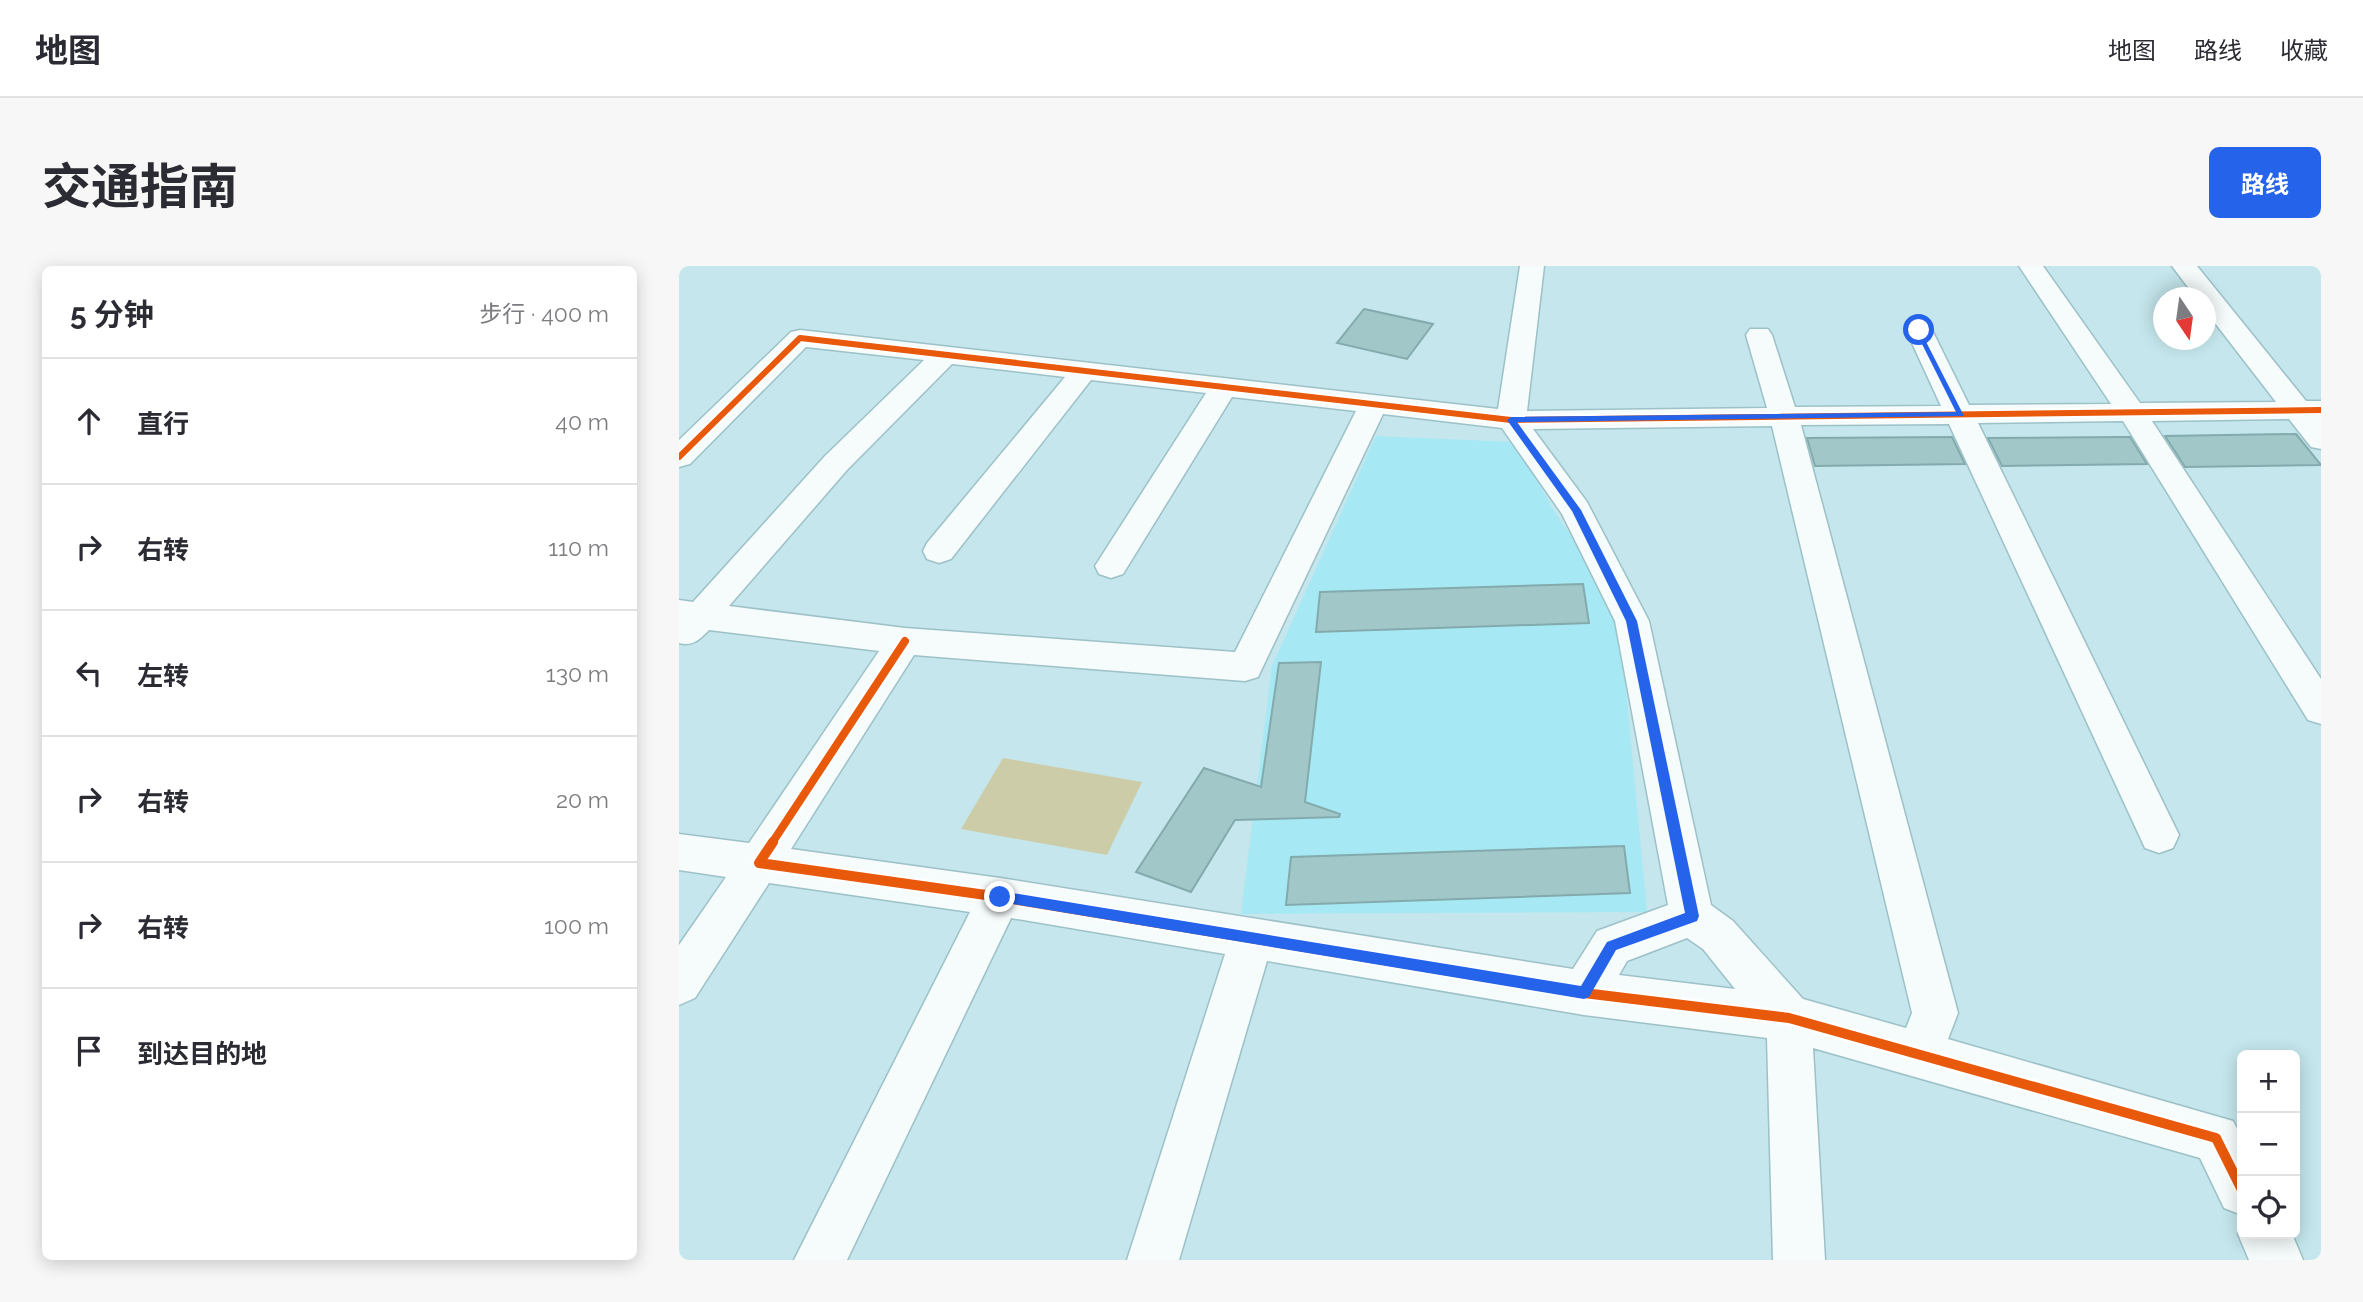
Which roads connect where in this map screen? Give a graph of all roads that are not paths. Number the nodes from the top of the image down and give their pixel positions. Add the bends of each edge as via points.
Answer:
1 (1532, 266) edge
2 (2031, 266) edge
3 (2184, 266) edge
4 (1919, 330) dead end
5 (1759, 335) dead end
6 (945, 355) junction
7 (1084, 371) junction
8 (1224, 387) junction
9 (1374, 404) junction
10 (2309, 410) edge
11 (2132, 413) junction
12 (1961, 415) junction
13 (1784, 417) junction
14 (1511, 420) junction
15 (2321, 440) edge
16 (679, 457) edge
17 (939, 551) dead end
18 (1111, 566) dead end
19 (686, 623) edge
20 (905, 641) junction
21 (2321, 709) edge
22 (2159, 835) dead end
23 (679, 852) edge
24 (759, 863) junction
25 (1000, 897) junction
26 (1692, 916) junction
27 (1252, 938) junction
28 (679, 983) edge
29 (1584, 993) junction
30 (1789, 1018) junction
31 (1919, 1055) junction
32 (2237, 1180) edge
33 (2266, 1239) edge
34 (820, 1260) edge
35 (1153, 1260) edge
36 (1800, 1260) edge
37 (2277, 1260) edge

1 - 14 street
2 - 11 street
3 - 10 street
4 - 12 street
5 - 13 street
6 - 7 street
6 - 16 street via 800,338
6 - 19 street
7 - 8 street
7 - 17 street
8 - 9 street
8 - 18 street
9 - 14 street
9 - 20 street via 1245,667
10 - 11 street
10 - 15 street
11 - 12 street
11 - 21 street
12 - 13 street
12 - 22 street
13 - 14 street
13 - 31 street via 1935,1013
14 - 26 street via 1576,510 1632,621
19 - 20 street
20 - 24 street
23 - 24 street
24 - 25 street
24 - 28 street
25 - 27 street
25 - 34 street
26 - 29 street via 1612,946
26 - 30 street via 1718,935
27 - 29 street
27 - 35 street
29 - 30 street
30 - 31 street
30 - 36 street
31 - 32 street via 2216,1138
33 - 37 street

